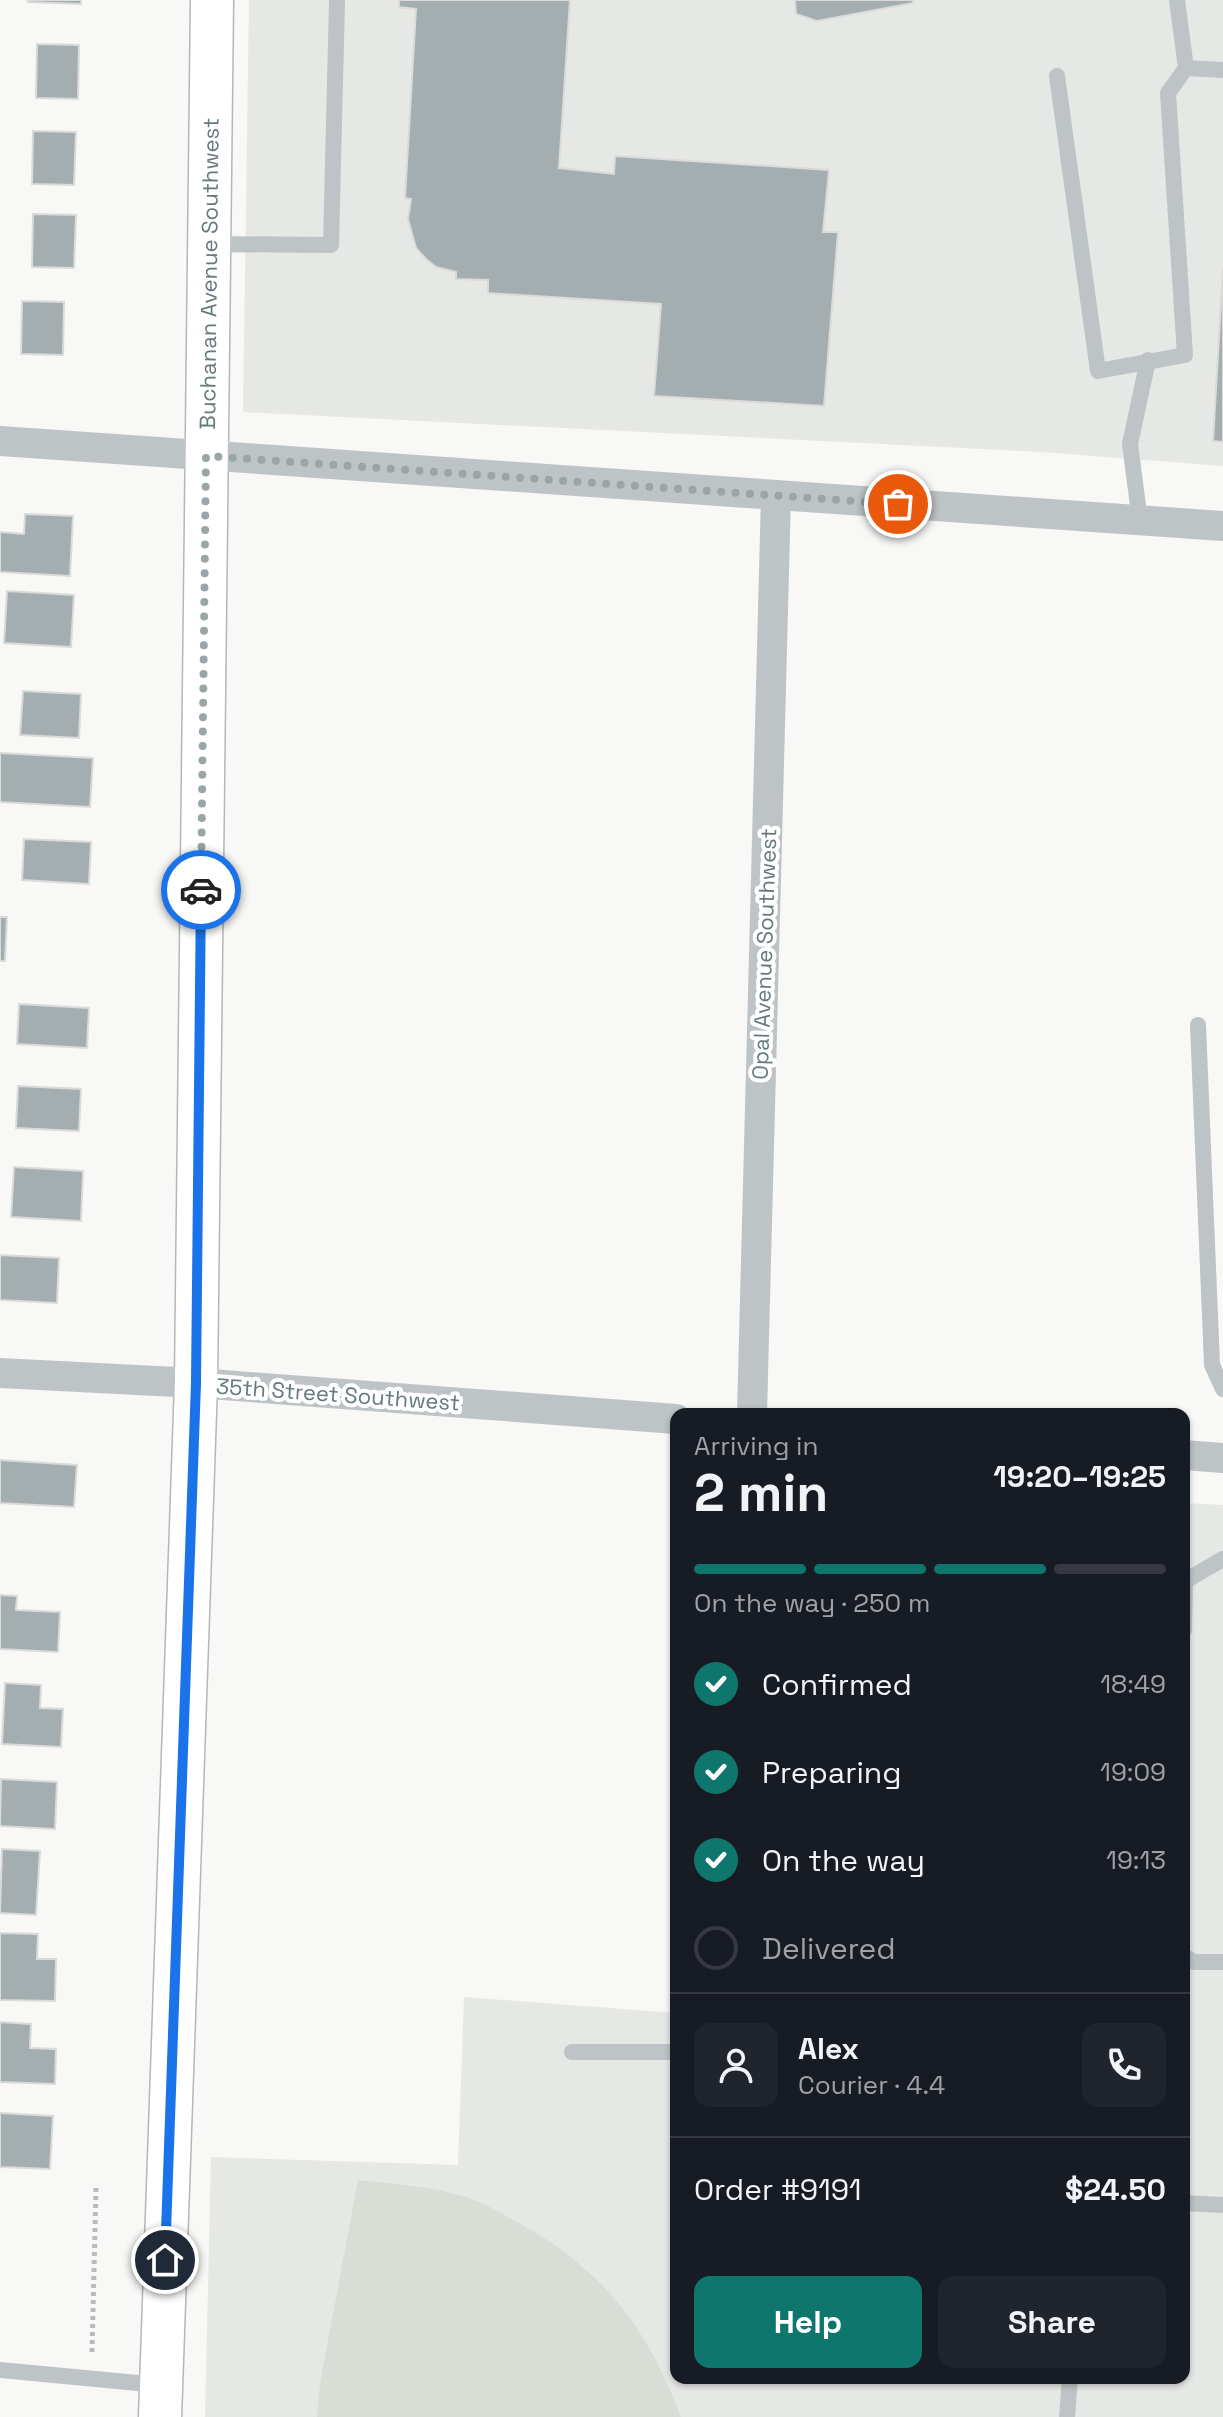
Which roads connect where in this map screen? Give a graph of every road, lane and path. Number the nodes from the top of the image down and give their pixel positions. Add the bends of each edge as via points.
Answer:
1 (212, 0) edge
2 (337, 0) edge
3 (1177, 0) edge
4 (1186, 68) junction
5 (1223, 70) edge
6 (1057, 76) dead end
7 (209, 244) junction
8 (1148, 360) junction
9 (0, 441) edge
10 (206, 456) junction
11 (776, 495) junction
12 (1140, 521) junction
13 (1223, 526) edge
14 (1198, 1025) dead end
15 (0, 1373) edge
16 (196, 1383) junction
17 (1223, 1389) edge
18 (752, 1408) edge
19 (670, 1419) edge
20 (1190, 1455) edge
21 (1223, 1458) edge
22 (1223, 1559) edge
23 (1190, 1578) edge
24 (1190, 1960) edge
25 (1223, 1962) edge
26 (572, 2052) dead end
27 (670, 2052) edge
28 (96, 2188) dead end
29 (1190, 2203) edge
30 (1223, 2205) edge
31 (0, 2370) edge
32 (92, 2378) junction
33 (1070, 2384) edge
34 (160, 2401) edge
35 (1067, 2417) edge

1 - 7 street, Buchanan Avenue Southwest
2 - 7 lane via 331,245
3 - 4 lane
4 - 5 lane
4 - 8 lane via 1168,93 1185,355
6 - 8 lane via 1098,371
7 - 10 street, Buchanan Avenue Southwest
8 - 12 lane via 1130,444
9 - 10 street
10 - 11 street
10 - 16 street, Buchanan Avenue Southwest
11 - 12 street
11 - 18 street, Opal Avenue Southwest
12 - 13 street
14 - 17 lane via 1212,1365
15 - 16 street, 35th Street Southwest
16 - 19 street, 35th Street Southwest
16 - 34 street, Buchanan Avenue Southwest
20 - 21 street
22 - 23 lane
24 - 25 lane
26 - 27 lane
28 - 32 path
29 - 30 lane
31 - 32 lane
32 - 34 lane
33 - 35 lane

